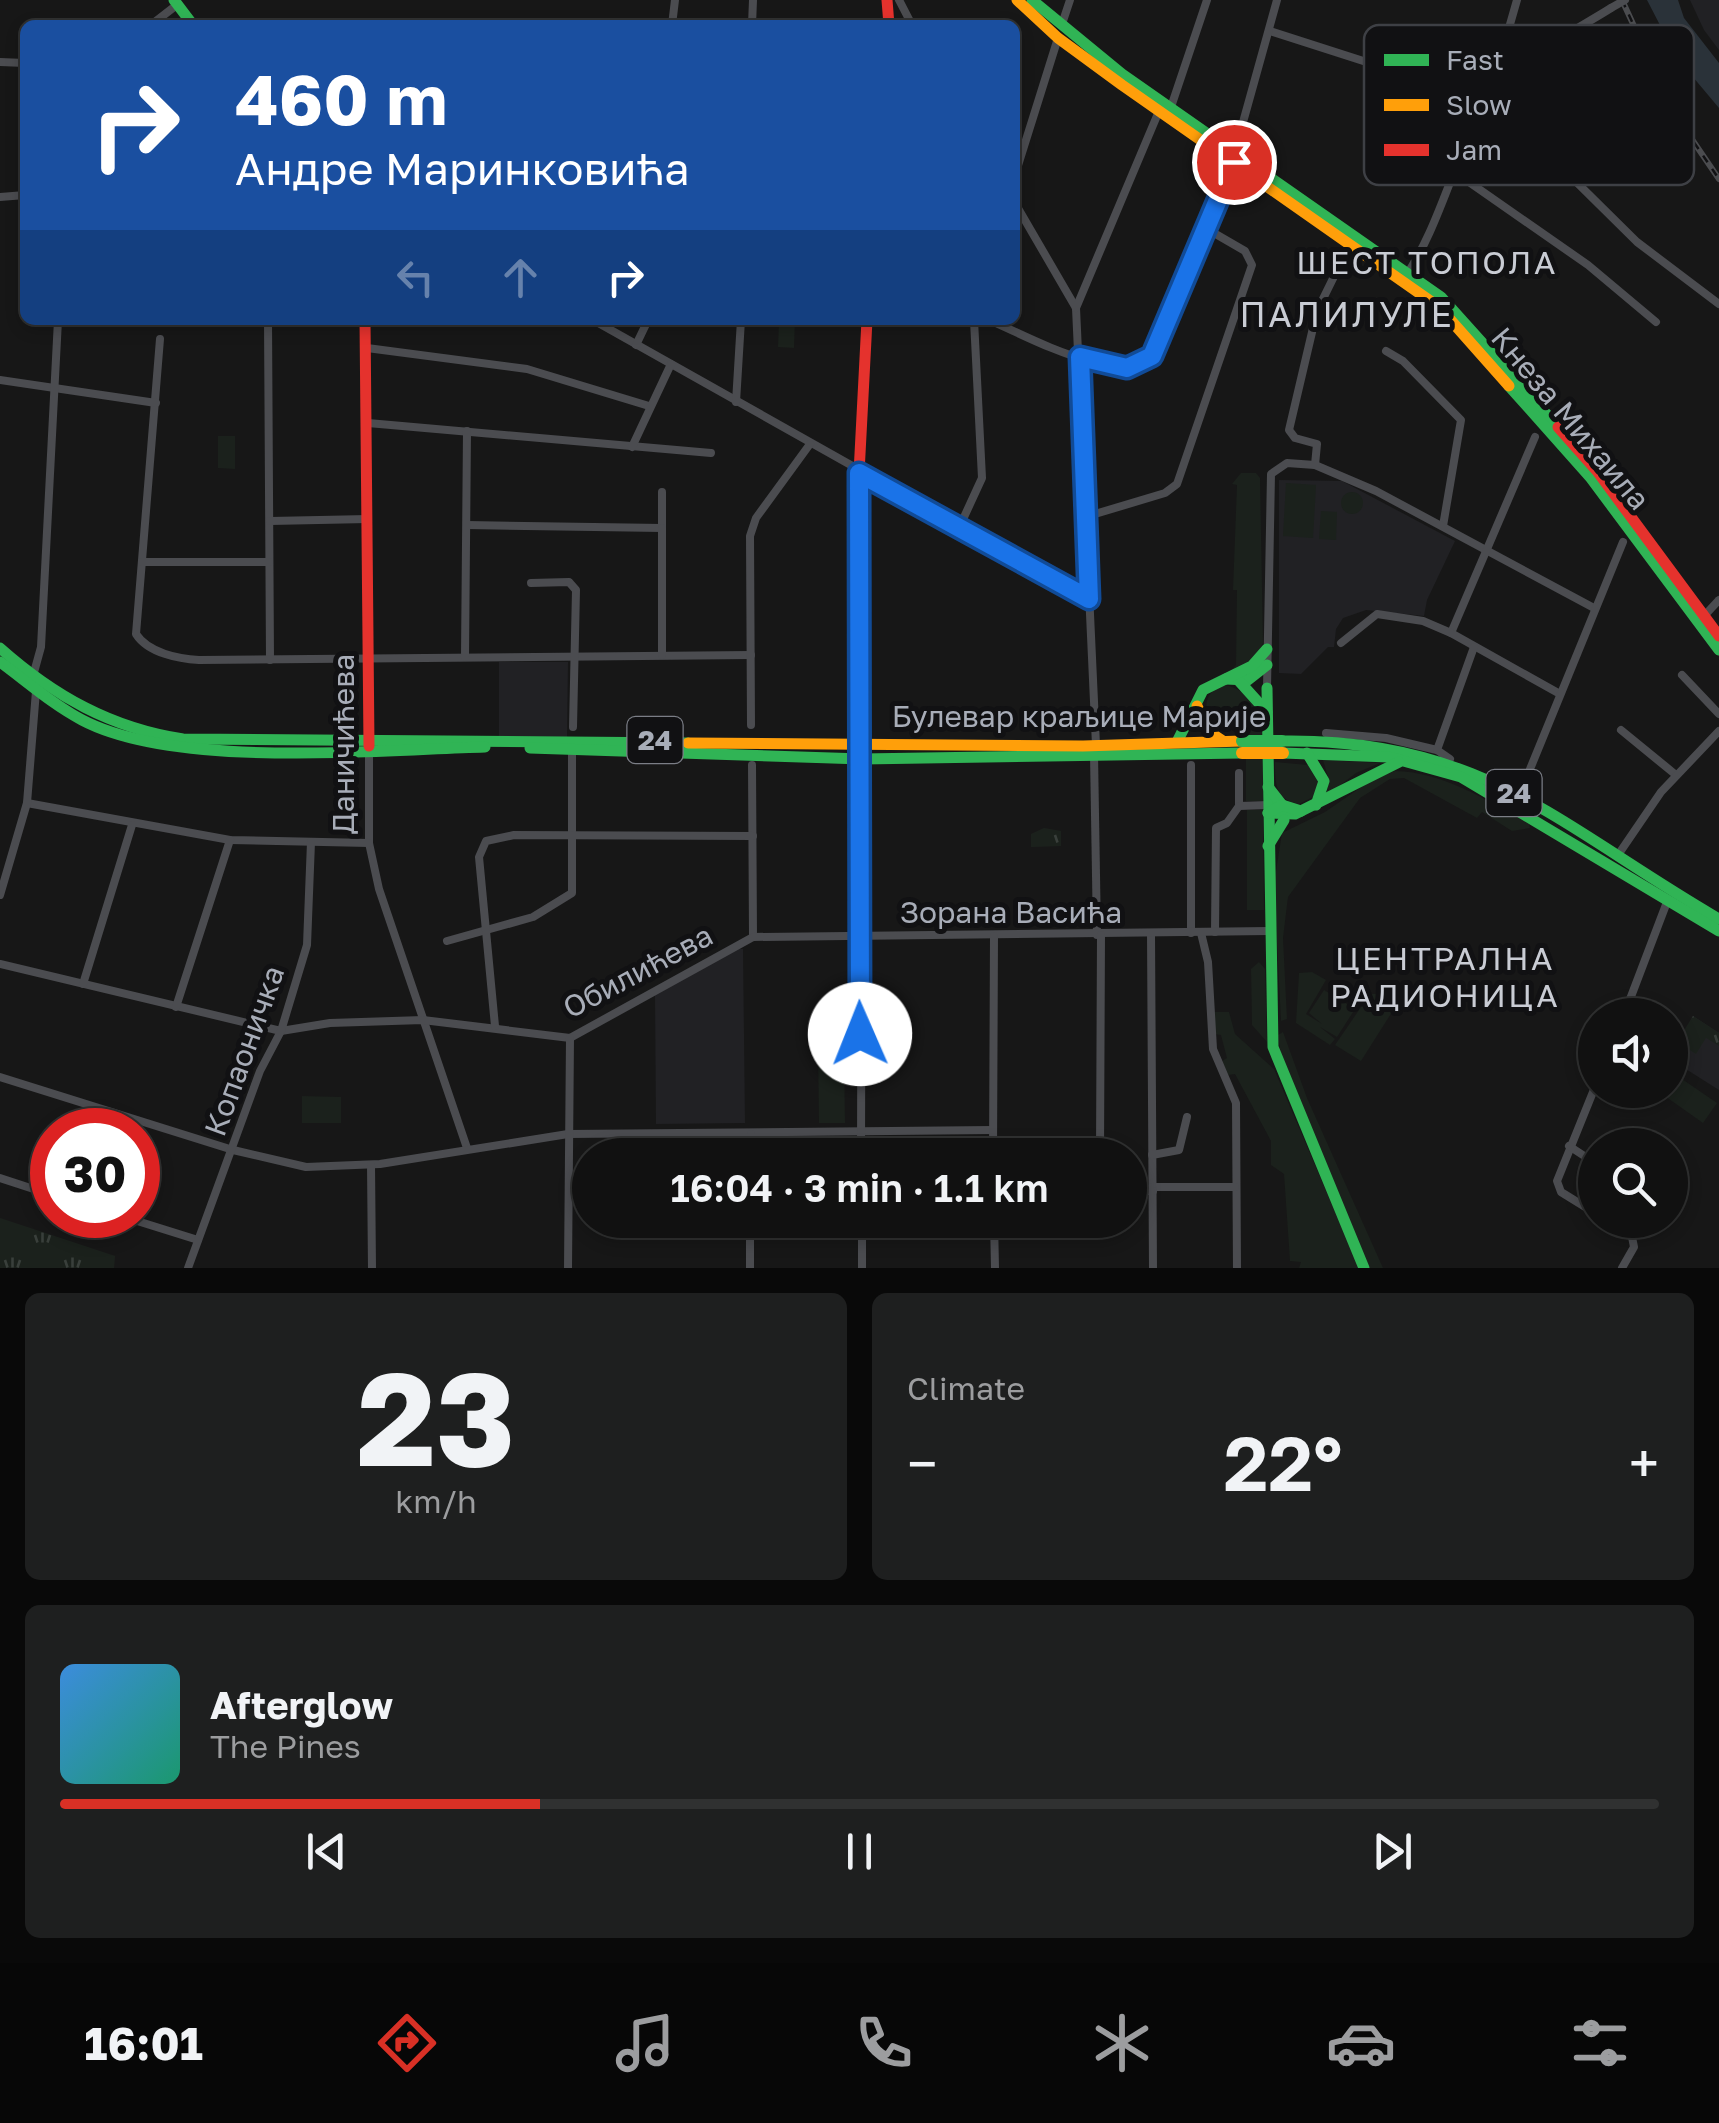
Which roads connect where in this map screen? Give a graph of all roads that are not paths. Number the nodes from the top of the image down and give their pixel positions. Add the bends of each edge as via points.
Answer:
1 (1017, 0) edge
2 (1032, 0) edge
3 (1070, 0) edge
4 (1208, 0) edge
5 (1277, 0) edge
6 (1517, 0) edge
7 (1626, 0) edge
8 (176, 2) edge
9 (156, 20) edge
10 (1509, 25) edge
11 (1585, 25) edge
12 (1270, 30) junction
13 (1060, 32) junction
14 (1364, 62) edge
15 (1165, 109) junction
16 (1235, 157) junction
17 (1020, 159) edge
18 (1450, 185) edge
19 (1473, 185) edge
20 (1580, 185) edge
21 (1020, 212) edge
22 (1207, 229) junction
23 (1351, 242) junction
24 (1406, 275) junction
25 (1719, 304) edge
26 (1076, 308) junction
27 (1656, 322) dead end
28 (58, 325) edge
29 (268, 325) edge
30 (365, 325) edge
31 (602, 325) edge
32 (646, 325) edge
33 (741, 325) edge
34 (868, 325) edge
35 (974, 325) edge
36 (1001, 325) edge
37 (160, 339) dead end
38 (636, 345) junction
39 (367, 348) junction
40 (1386, 351) dead end
41 (1080, 357) junction
42 (670, 364) junction
43 (0, 380) edge
44 (54, 389) junction
45 (736, 402) junction
46 (156, 403) junction
47 (649, 406) junction
48 (368, 423) junction
49 (467, 431) junction
50 (1535, 437) dead end
51 (810, 444) junction
52 (632, 447) junction
53 (711, 453) dead end
54 (1316, 466) junction
55 (859, 473) junction
56 (662, 492) dead end
57 (1085, 517) junction
58 (368, 519) junction
59 (270, 521) junction
60 (467, 525) junction
61 (1443, 526) junction
62 (662, 528) junction
63 (959, 528) junction
64 (1623, 542) dead end
65 (1487, 550) junction
66 (142, 562) junction
67 (269, 562) junction
68 (531, 582) dead end
69 (1089, 599) junction
70 (1719, 600) edge
71 (1594, 608) junction
72 (1705, 615) junction
73 (1451, 633) junction
74 (1719, 636) edge
75 (1341, 643) dead end
76 (1474, 646) junction
77 (0, 648) edge
78 (1268, 649) junction
79 (1719, 650) edge
80 (662, 655) junction
81 (751, 656) junction
82 (368, 657) junction
83 (465, 657) junction
84 (574, 657) junction
85 (270, 660) junction
86 (0, 662) edge
87 (1263, 670) junction
88 (1682, 675) dead end
89 (33, 676) junction
90 (1238, 676) junction
91 (36, 691) junction
92 (1560, 694) junction
93 (1197, 699) junction
94 (1268, 712) junction
95 (1719, 714) edge
96 (752, 725) dead end
97 (573, 727) dead end
98 (1621, 730) dead end
99 (1719, 731) edge
100 (1326, 733) dead end
101 (1223, 741) junction
102 (1177, 742) junction
103 (369, 746) junction
104 (1242, 747) junction
105 (1282, 747) junction
106 (572, 748) junction
107 (1095, 749) junction
108 (1437, 750) junction
109 (861, 751) junction
110 (1307, 753) junction
111 (1406, 760) junction
112 (752, 765) dead end
113 (1191, 766) dead end
114 (1462, 767) junction
115 (1239, 773) dead end
116 (1676, 775) junction
117 (1519, 796) junction
118 (27, 803) junction
119 (1316, 805) junction
120 (1239, 806) junction
121 (1276, 811) junction
122 (132, 825) junction
123 (1191, 828) junction
124 (1216, 828) junction
125 (753, 836) junction
126 (574, 837) junction
127 (230, 840) junction
128 (311, 842) junction
129 (369, 843) junction
130 (1616, 858) junction
131 (0, 895) edge
132 (1667, 902) junction
133 (1719, 919) edge
134 (1269, 931) junction
135 (1719, 931) edge
136 (1215, 932) junction
137 (486, 933) junction
138 (1196, 933) junction
139 (1099, 934) junction
140 (1151, 934) junction
141 (860, 936) junction
142 (994, 936) junction
143 (754, 937) junction
144 (447, 941) dead end
145 (0, 964) edge
146 (83, 984) junction
147 (1630, 998) edge
148 (176, 1007) junction
149 (423, 1020) junction
150 (495, 1026) junction
151 (280, 1031) junction
152 (570, 1038) junction
153 (0, 1077) edge
154 (1586, 1108) edge
155 (1187, 1116) dead end
156 (993, 1130) junction
157 (861, 1132) junction
158 (568, 1134) junction
159 (751, 1134) junction
160 (751, 1138) edge
161 (861, 1138) edge
162 (993, 1138) edge
163 (1100, 1138) edge
164 (1569, 1146) junction
165 (467, 1148) junction
166 (233, 1150) junction
167 (1578, 1152) edge
168 (1152, 1155) junction
169 (370, 1165) junction
170 (0, 1178) edge
171 (1235, 1187) junction
172 (30, 1188) edge
173 (1147, 1189) edge
174 (1152, 1189) junction
175 (1578, 1203) edge
176 (160, 1228) edge
177 (750, 1238) edge
178 (862, 1238) edge
179 (994, 1238) edge
180 (1632, 1238) edge
181 (198, 1240) junction
182 (188, 1268) edge
183 (372, 1268) edge
184 (568, 1268) edge
185 (750, 1268) edge
186 (862, 1268) edge
187 (995, 1268) edge
188 (1152, 1268) edge
189 (1237, 1268) edge
190 (1364, 1268) edge
191 (1622, 1268) edge

1 - 13 main road, Кнеза Михаила
2 - 13 main road, Кнеза Михаила
3 - 13 street
4 - 15 street
5 - 12 street
6 - 10 street
7 - 11 street, bridge
8 - 9 street
12 - 14 street
12 - 16 street
13 - 15 main road, Кнеза Михаила
13 - 17 street
15 - 16 main road, Кнеза Михаила
15 - 26 street
16 - 22 street
16 - 23 main road, Кнеза Михаила
16 - 24 main road, Кнеза Михаила
18 - 24 street
19 - 27 street
20 - 25 street via 1638,242
21 - 26 street
22 - 41 street via 1152,356 1127,368
22 - 57 street via 1245,251 1252,265 1177,484
23 - 24 main road, Кнеза Михаила
23 - 54 street via 1317,311 1288,430 1317,444
24 - 72 main road, Кнеза Михаила via 1458,313 1598,471
24 - 79 main road, Кнеза Михаила via 1590,478
26 - 41 street
28 - 44 street
29 - 59 street
30 - 39 main road, Даничићева
31 - 38 street
32 - 38 street
33 - 45 street
34 - 55 main road
35 - 63 street via 982,478
36 - 41 street
37 - 46 street
38 - 42 street
39 - 47 street via 527,368
39 - 48 main road, Даничићева
40 - 61 street via 1460,420
41 - 57 street
42 - 45 street
42 - 47 street
43 - 44 street
44 - 46 street
44 - 89 street via 41,647
45 - 51 street
46 - 66 street
47 - 52 street
48 - 49 street
48 - 58 main road, Даничићева
49 - 52 street
49 - 60 street
50 - 65 street
51 - 55 street
51 - 81 street via 752,526
52 - 53 street
54 - 61 street
54 - 78 street via 1287,462 1270,474
55 - 63 street
55 - 109 main road
56 - 62 street
57 - 69 street
58 - 59 street
58 - 82 main road, Даничићева
59 - 67 street
60 - 62 street
60 - 83 street
61 - 65 street
62 - 80 street
63 - 69 street
64 - 71 street
65 - 71 street
65 - 73 street
66 - 67 street
66 - 85 street via 137,636 178,659
67 - 85 street
68 - 84 street via 574,585
69 - 107 street
70 - 72 street
71 - 92 street
72 - 74 main road, Кнеза Михаила
73 - 75 street via 1377,614
73 - 76 street
76 - 92 street
76 - 108 street
77 - 89 main road, Булевар краљице Марије / 24
78 - 87 street
78 - 90 main road
80 - 81 street
80 - 84 street
81 - 96 street
82 - 83 street
82 - 85 street
82 - 103 main road, Даничићева
83 - 84 street
84 - 97 street
86 - 91 main road, Булевар краљице Марије / 24
87 - 90 main road
87 - 94 main road
88 - 95 street
89 - 103 main road, Булевар краљице Марије / 24 via 96,716 161,736
90 - 93 main road via 1218,680
90 - 94 main road
91 - 103 main road, Булевар краљице Марије / 24 via 92,726 151,745
91 - 118 street
92 - 117 street
93 - 101 main road via 1204,725
93 - 102 main road
94 - 121 main road via 1268,787
98 - 116 street
99 - 116 street
100 - 108 street
101 - 102 main road, Булевар краљице Марије / 24
101 - 104 main road, Булевар краљице Марије / 24
102 - 107 main road, Булевар краљице Марије / 24
103 - 106 main road, Булевар краљице Марије / 24
103 - 109 main road, Булевар краљице Марије / 24
103 - 129 street, Даничићева
104 - 105 main road, Булевар краљице Марије / 24, bridge
104 - 107 main road, Булевар краљице Марије / 24
105 - 110 main road, Булевар краљице Марије / 24
105 - 114 main road, Булевар краљице Марије / 24 via 1387,746
106 - 109 main road, Булевар краљице Марије / 24
106 - 126 street
107 - 109 main road, Булевар краљице Марије / 24
107 - 139 street
108 - 114 street
109 - 141 street
110 - 111 main road, Булевар краљице Марије / 24
110 - 119 main road via 1324,781
111 - 119 main road via 1361,776
111 - 132 main road, Булевар краљице Марије / 24 via 1503,798
112 - 125 street
113 - 123 street
114 - 117 main road, Булевар краљице Марије / 24
115 - 120 street
116 - 130 street
117 - 130 main road, Булевар краљице Марије / 24
118 - 122 street
118 - 131 street
119 - 121 main road
120 - 121 street
120 - 124 street
121 - 134 main road via 1268,846
122 - 127 street
122 - 146 street
123 - 124 street
123 - 138 street
124 - 136 street
125 - 126 street
125 - 143 street
126 - 137 street via 572,893 541,914
126 - 137 street via 486,841 479,857
127 - 128 street
127 - 148 street
128 - 129 street
128 - 151 street, Копаоничка via 307,944
129 - 149 street, Даничићева
130 - 133 main road, Булевар краљице Марије / 24
132 - 135 main road, Булевар краљице Марије / 24
132 - 147 street
134 - 136 street, Зорана Васића
134 - 190 main road via 1276,1061
136 - 138 street, Зорана Васића
137 - 144 street
137 - 150 street
138 - 140 street, Зорана Васића
138 - 171 street via 1210,981 1213,1049 1236,1103
139 - 140 street, Зорана Васића
139 - 142 street, Зорана Васића
139 - 163 street
140 - 168 street
141 - 142 street, Зорана Васића
141 - 143 street, Зорана Васића
141 - 157 street
142 - 156 street
143 - 152 street, Обилићева
145 - 146 street
146 - 148 street
148 - 151 street
149 - 150 street, Обилићева
149 - 151 street, Обилићева via 330,1022
149 - 165 street, Даничићева
150 - 152 street, Обилићева
151 - 166 street, Копаоничка
152 - 158 street
153 - 166 street
154 - 164 street
155 - 168 street via 1179,1150
156 - 157 street
156 - 162 street
157 - 159 street
157 - 161 street
158 - 159 street
158 - 165 street
158 - 184 street
159 - 160 street
164 - 167 street
164 - 175 street via 1557,1182
165 - 169 street
166 - 169 street via 306,1167
166 - 181 street, Копаоничка
168 - 174 street
169 - 183 street
170 - 172 street
171 - 174 street
171 - 189 street
173 - 174 street
174 - 188 street
176 - 181 street
177 - 185 street
178 - 186 street
179 - 187 street
180 - 191 street
181 - 182 street, Копаоничка

